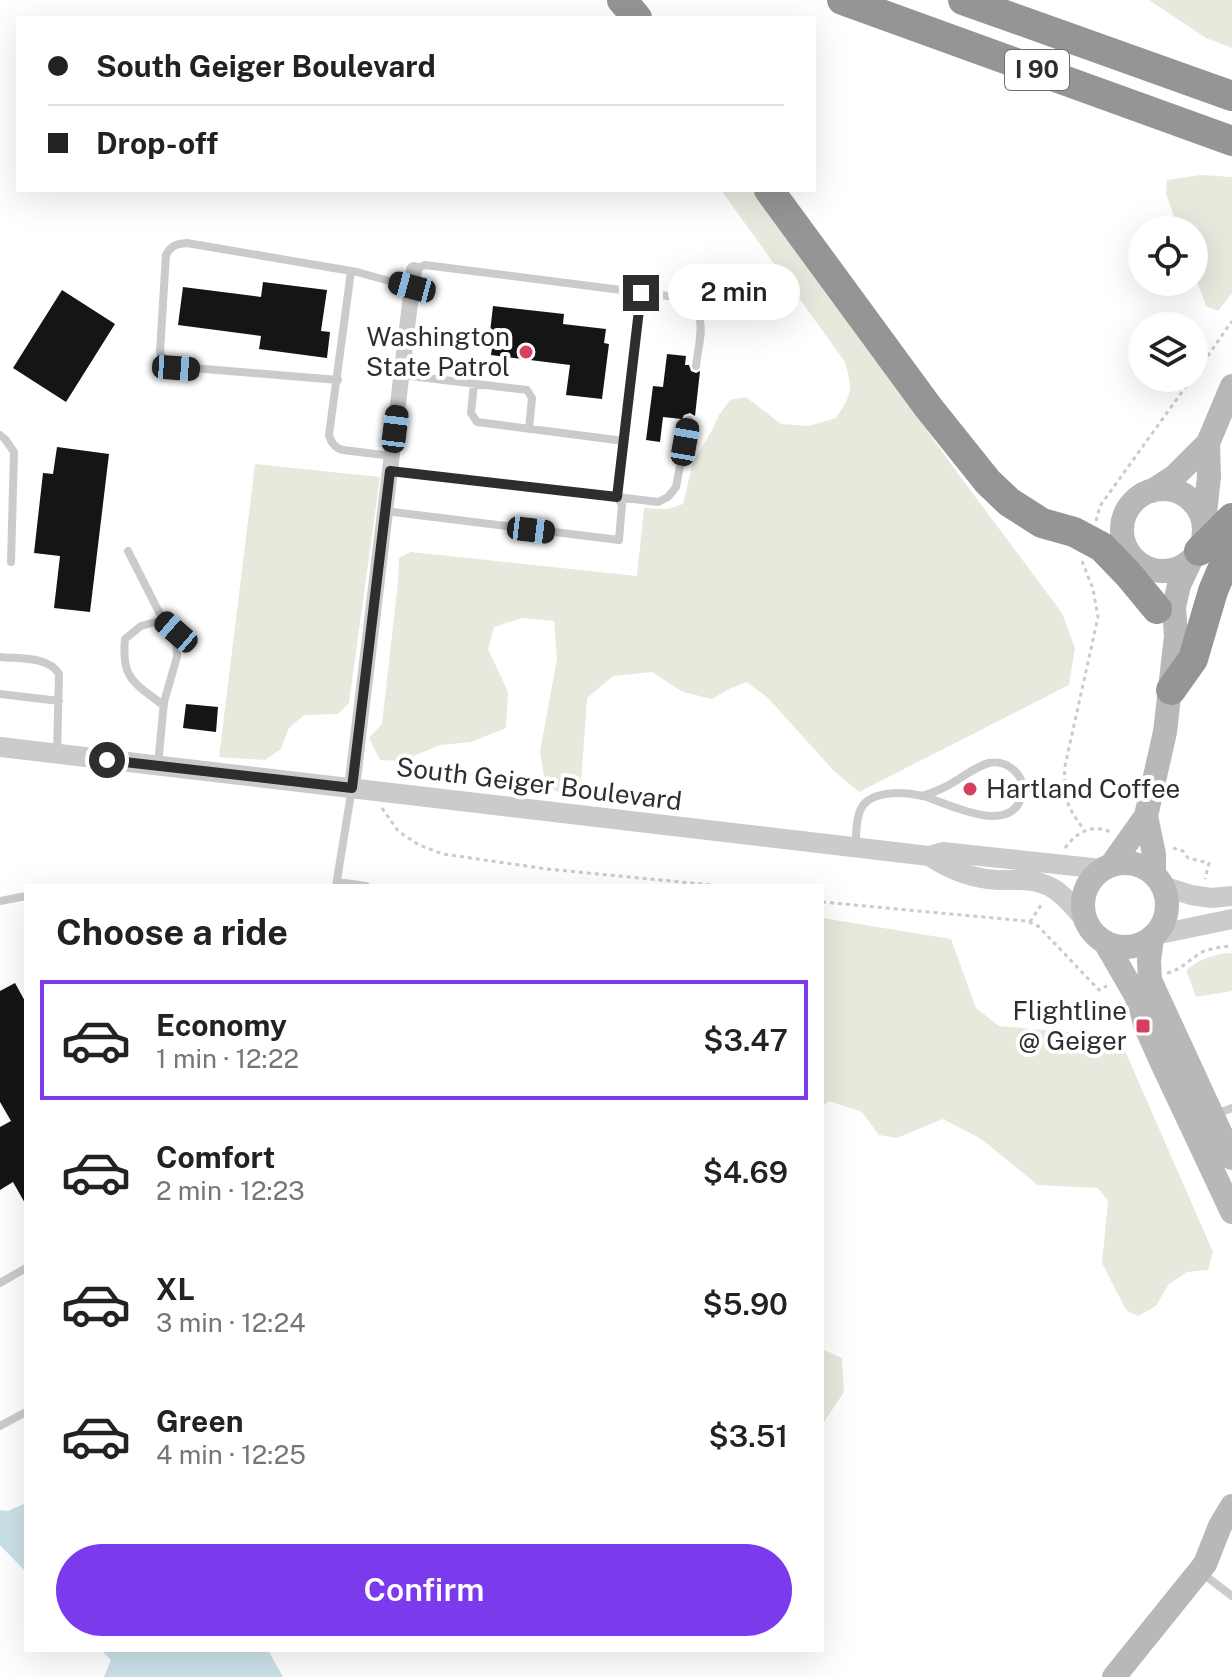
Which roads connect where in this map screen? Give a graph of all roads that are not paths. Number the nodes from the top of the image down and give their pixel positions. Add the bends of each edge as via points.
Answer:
1 (622, 0) edge
2 (842, 0) edge
3 (963, 0) edge
4 (635, 16) edge
5 (1232, 96) edge
6 (1232, 141) edge
7 (770, 192) edge
8 (351, 271) junction
9 (413, 278) junction
10 (641, 293) junction
11 (696, 366) dead end
12 (402, 375) junction
13 (338, 380) junction
14 (474, 383) junction
15 (1232, 386) edge
16 (689, 420) dead end
17 (529, 429) junction
18 (0, 435) edge
19 (624, 441) junction
20 (1208, 443) junction
21 (391, 463) junction
22 (1152, 491) junction
23 (617, 497) junction
24 (385, 511) junction
25 (1092, 530) junction
26 (1206, 539) edge
27 (1232, 546) edge
28 (128, 551) dead end
29 (1131, 553) junction
30 (11, 562) dead end
31 (1157, 609) junction
32 (163, 620) junction
33 (0, 657) edge
34 (1172, 678) junction
35 (0, 694) edge
36 (59, 701) junction
37 (164, 706) junction
38 (0, 747) edge
39 (57, 754) junction
40 (158, 765) junction
41 (360, 789) junction
42 (922, 796) junction
43 (1146, 816) junction
44 (855, 847) junction
45 (929, 856) junction
46 (1107, 867) junction
47 (1158, 880) junction
48 (337, 884) edge
49 (24, 896) edge
50 (1232, 896) edge
51 (0, 901) edge
52 (1232, 919) edge
53 (1085, 920) junction
54 (1154, 937) junction
55 (1106, 944) junction
56 (1138, 974) junction
57 (1212, 1116) edge
58 (1232, 1158) edge
59 (1231, 1209) edge
60 (24, 1269) edge
61 (0, 1283) edge
62 (24, 1413) edge
63 (0, 1426) edge
64 (1232, 1506) edge
65 (1232, 1546) edge
66 (1202, 1567) junction
67 (1232, 1596) edge
68 (1114, 1677) edge

1 - 4 highway
2 - 6 highway, I 90
3 - 5 highway, I 90
7 - 25 highway via 988,482 1042,523 1074,532
8 - 9 lane
8 - 13 lane
8 - 13 lane via 187,243 169,248 166,255 160,352 168,366
9 - 10 lane via 425,265
9 - 12 street
10 - 11 lane via 676,297 698,311
10 - 19 lane
12 - 14 lane
12 - 21 street
13 - 21 lane via 330,441 337,449
14 - 17 lane via 471,413 477,422
14 - 17 lane via 527,390 532,398
15 - 20 main road
16 - 23 lane via 676,487 668,497 658,502
17 - 19 lane
18 - 30 lane via 14,452
19 - 23 lane
20 - 22 main road
20 - 26 main road
21 - 23 lane
21 - 24 street
22 - 26 main road via 1179,492 1191,500
22 - 29 main road via 1140,496 1125,517 1122,529
23 - 24 lane via 622,505 619,540
24 - 41 street
25 - 29 highway via 1110,529
25 - 31 highway
26 - 29 main road via 1178,569 1164,572 1150,569
26 - 34 main road via 1179,585
27 - 34 highway via 1193,659
28 - 32 lane
29 - 31 main road
31 - 34 main road
32 - 37 lane via 176,632 177,657
32 - 37 lane via 141,626 125,639 124,655 125,671
33 - 36 lane via 55,667
34 - 43 main road
35 - 36 lane
36 - 39 lane
37 - 40 lane
38 - 39 street, South Geiger Boulevard
39 - 40 street, South Geiger Boulevard
40 - 41 street, South Geiger Boulevard
41 - 44 street, South Geiger Boulevard
41 - 48 lane
42 - 42 lane via 984,816 1003,815 1022,796 1022,782 1012,767 998,762
42 - 44 lane via 881,794 864,804
43 - 46 main road
43 - 47 main road
44 - 45 street, South Geiger Boulevard
45 - 46 street, South Geiger Boulevard via 943,852
45 - 53 street, South Geiger Boulevard via 974,876 1041,883 1055,889
46 - 47 main road via 1141,866
46 - 53 main road via 1083,895
47 - 50 street via 1191,895
47 - 54 main road via 1167,912
49 - 51 lane
52 - 54 street
53 - 55 main road
54 - 55 main road via 1132,947
54 - 56 main road via 1149,961
55 - 56 main road
56 - 57 main road via 1141,1008 1156,1051
57 - 58 main road
57 - 59 main road
60 - 61 lane
62 - 63 lane
64 - 66 main road
65 - 66 main road
66 - 67 lane
66 - 68 main road

